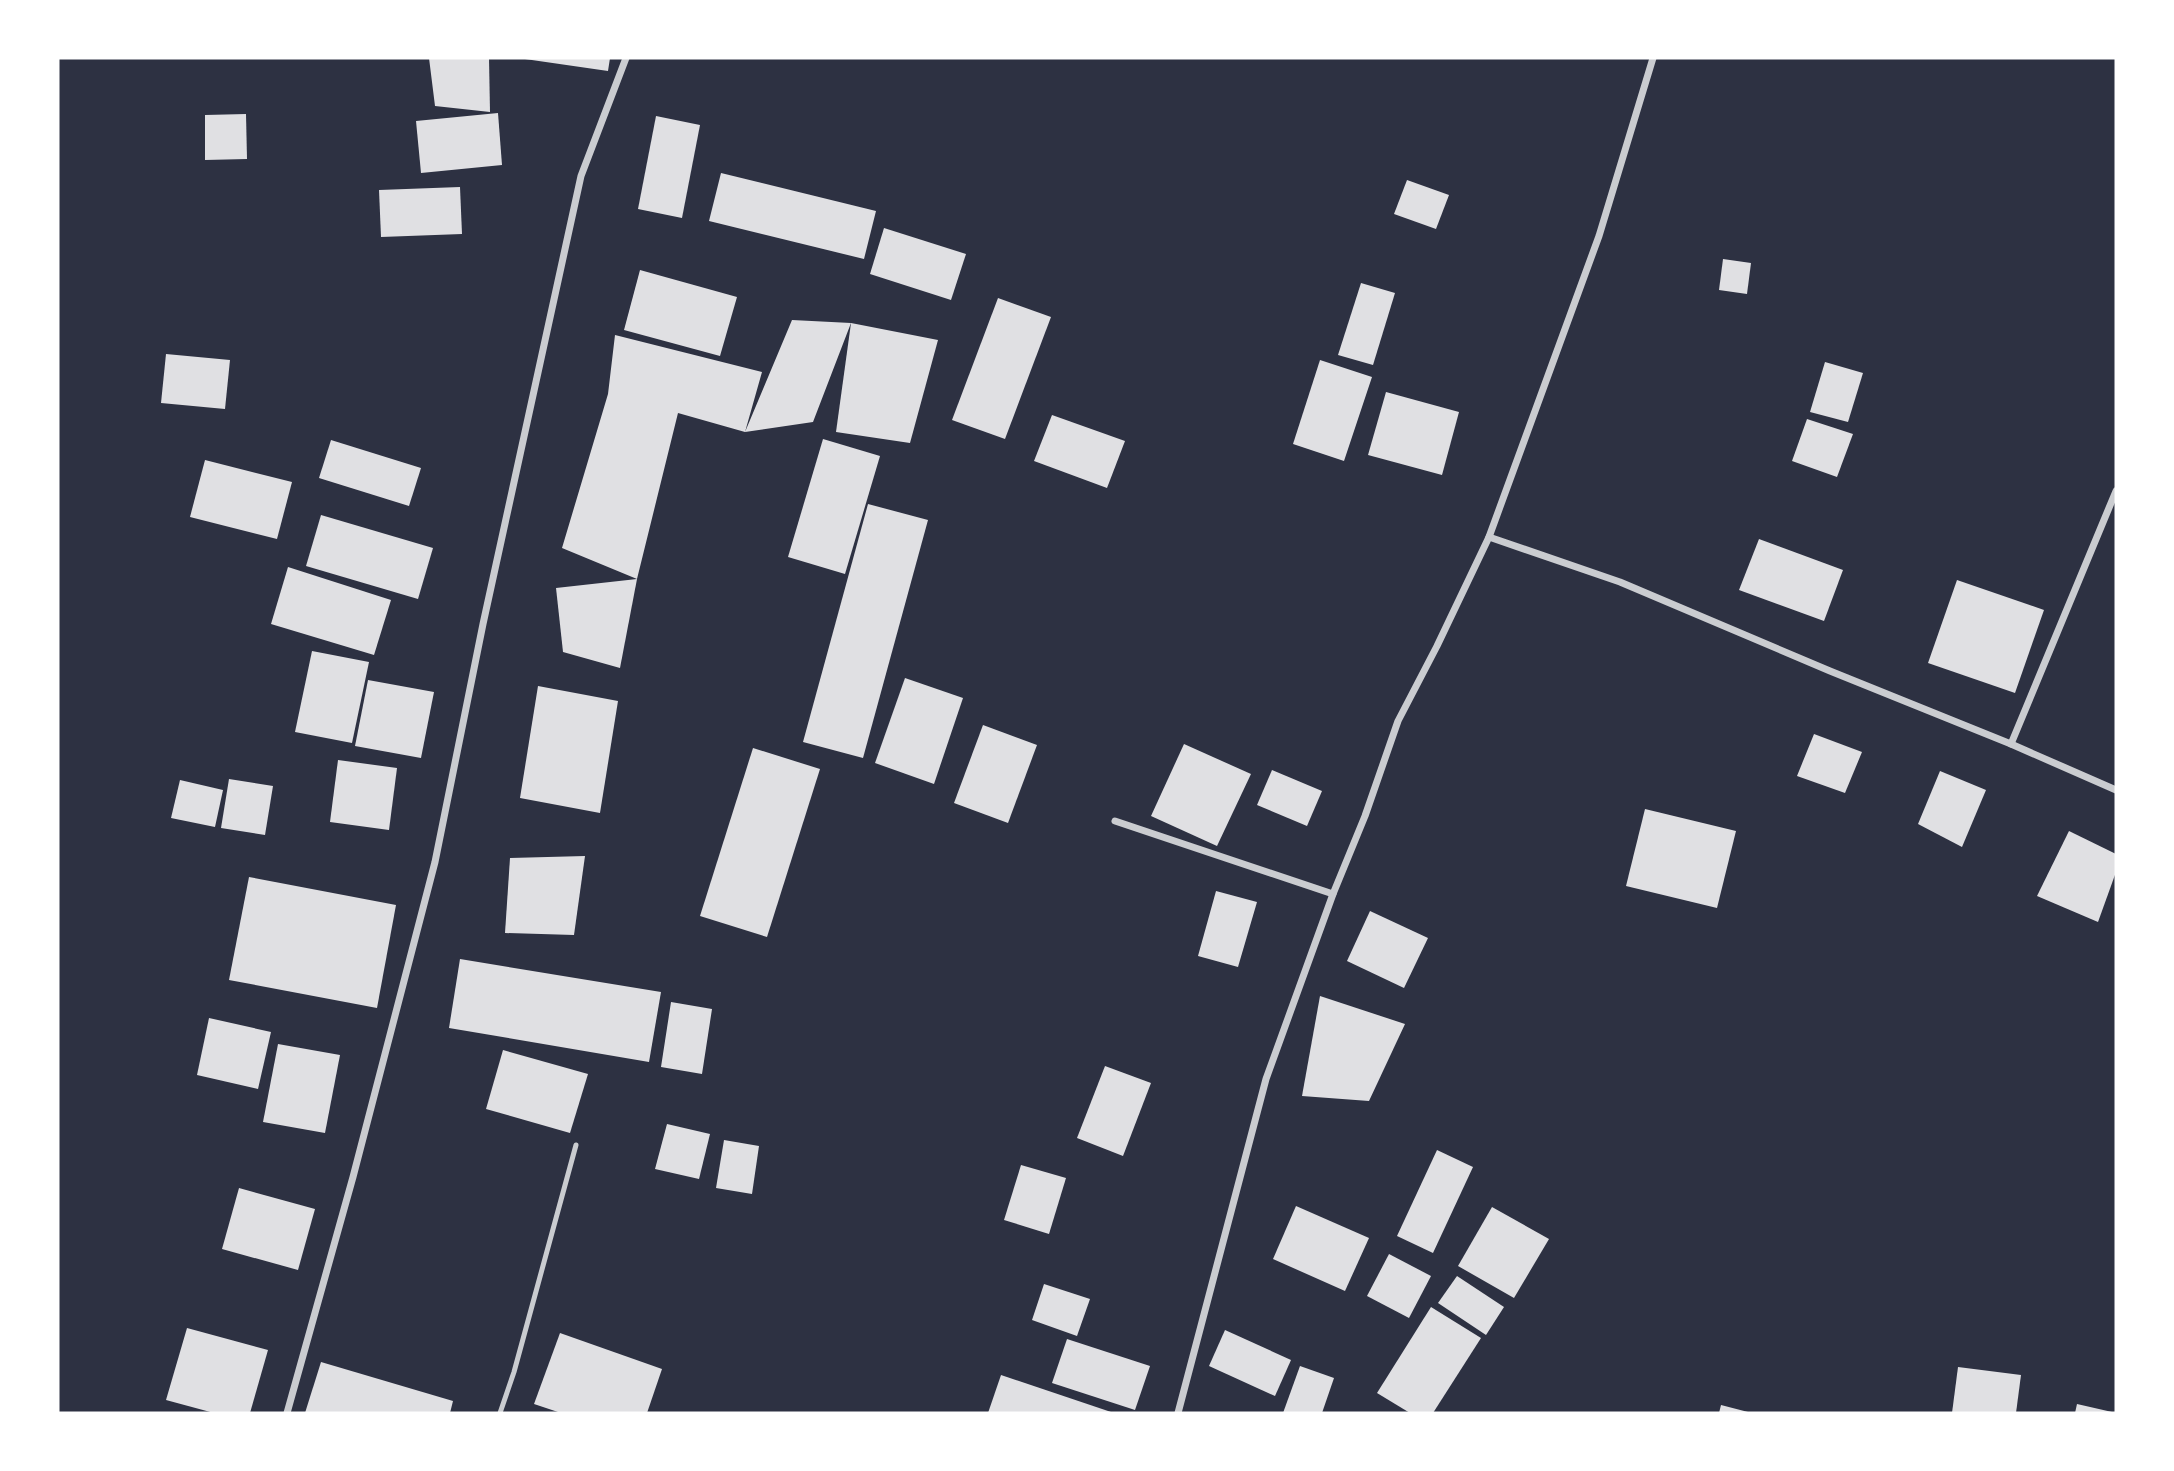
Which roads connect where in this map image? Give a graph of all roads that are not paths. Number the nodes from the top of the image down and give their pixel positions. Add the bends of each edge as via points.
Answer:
1 (626, 58) edge
2 (1653, 58) edge
3 (2116, 491) edge
4 (1489, 537) junction
5 (2011, 744) junction
6 (2116, 790) edge
7 (1115, 821) dead end
8 (1333, 894) junction
9 (576, 1145) dead end
10 (287, 1413) edge
11 (500, 1413) edge
12 (1178, 1413) edge

1 - 10 street via 581,176 435,862
2 - 4 street via 1599,236
3 - 5 street
4 - 5 street via 1620,582
4 - 8 street via 1398,720
5 - 6 street
7 - 8 street
8 - 12 street via 1266,1079
9 - 11 lane

